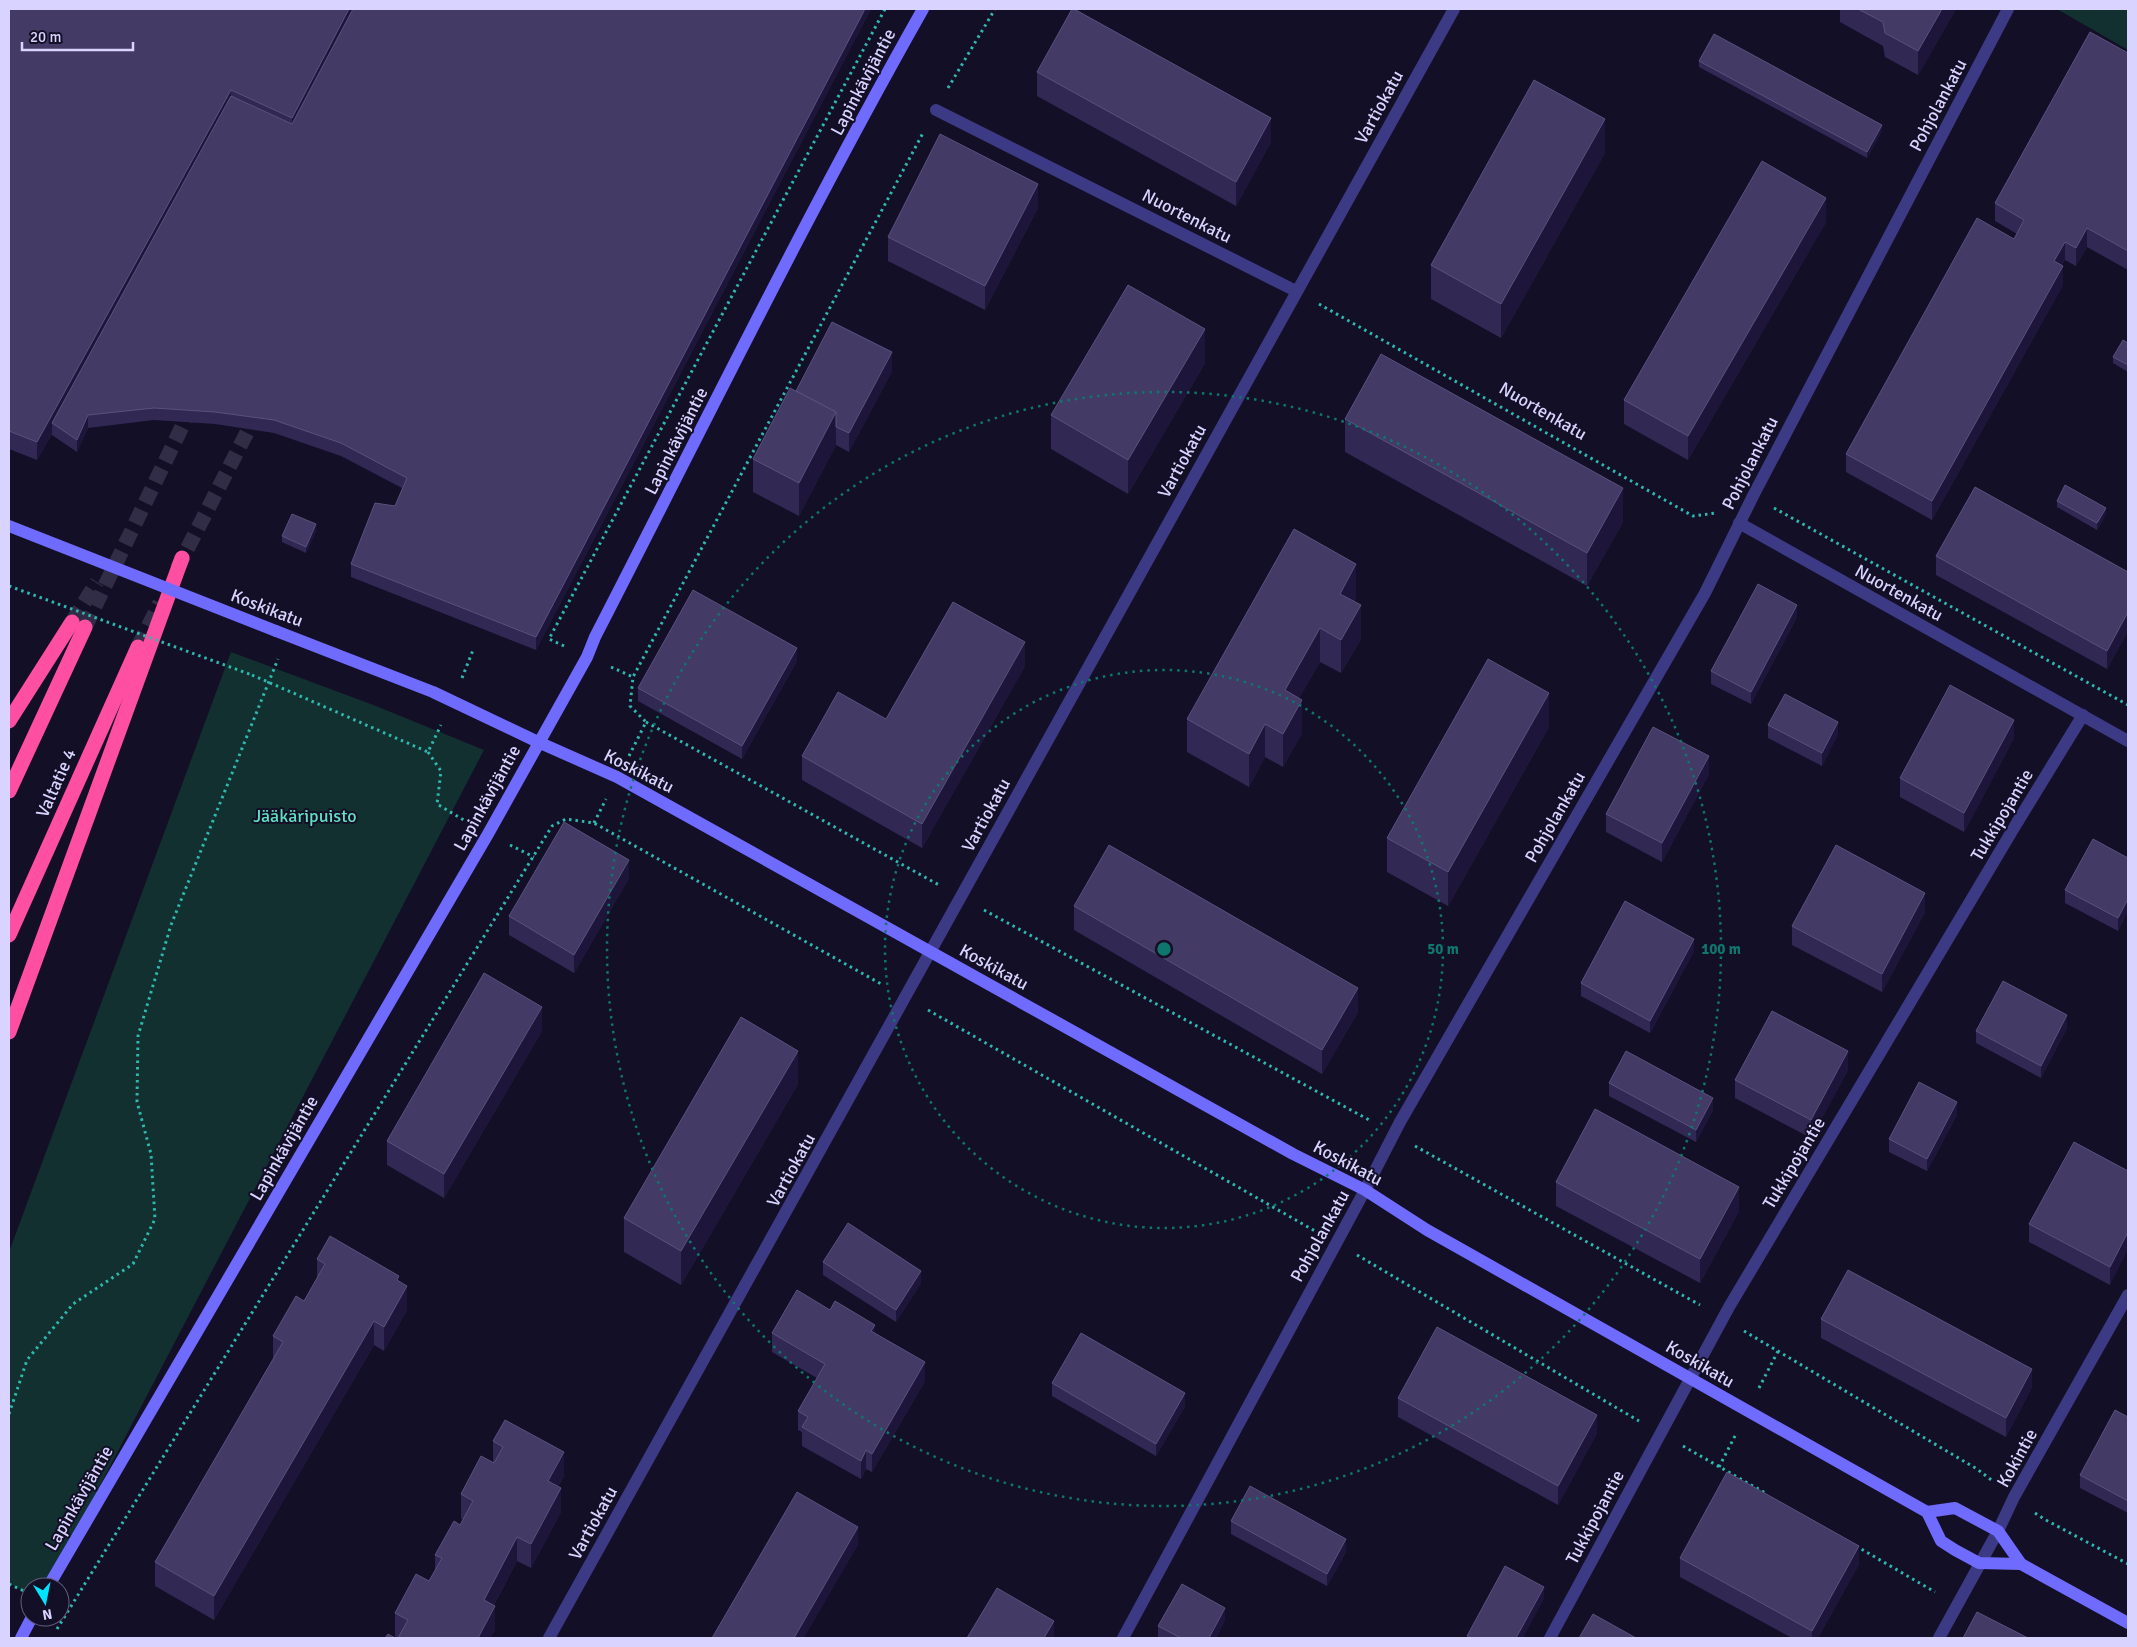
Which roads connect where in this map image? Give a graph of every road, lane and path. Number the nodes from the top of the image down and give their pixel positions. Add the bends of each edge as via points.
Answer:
1 (885, 9) edge
2 (923, 9) edge
3 (994, 9) edge
4 (1454, 9) edge
5 (2008, 9) edge
6 (936, 110) junction
7 (1296, 291) junction
8 (1753, 496) junction
9 (1715, 521) dead end
10 (1739, 524) junction
11 (9, 526) edge
12 (182, 558) tunnel mouth
13 (9, 586) edge
14 (288, 635) junction
15 (549, 639) dead end
16 (138, 647) tunnel mouth
17 (474, 650) dead end
18 (633, 677) dead end
19 (269, 681) junction
20 (452, 701) junction
21 (2128, 705) edge
22 (2083, 715) junction
23 (9, 721) edge
24 (2128, 741) edge
25 (538, 742) junction
26 (9, 791) edge
27 (9, 935) edge
28 (930, 952) junction
29 (906, 998) junction
30 (9, 1032) edge
31 (1376, 1113) dead end
32 (1371, 1122) dead end
33 (1365, 1190) junction
34 (1336, 1243) junction
35 (2128, 1296) edge
36 (1691, 1379) junction
37 (9, 1414) edge
38 (1660, 1433) junction
39 (1770, 1497) edge
40 (1927, 1512) junction
41 (1998, 1531) junction
42 (1848, 1541) edge
43 (1979, 1563) junction
44 (2021, 1564) junction
45 (54, 1577) edge
46 (1956, 1604) junction
47 (70, 1607) edge
48 (2128, 1623) edge
49 (59, 1627) edge
50 (56, 1632) dead end
51 (549, 1638) edge
52 (1123, 1638) edge
53 (1550, 1638) edge
54 (1938, 1638) edge

1 - 15 path
2 - 25 main road, Lapinkävijäntie via 762,312 587,657
3 - 6 path
4 - 7 street, Vartiokatu
5 - 8 street, Pohjolankatu
6 - 7 street, Nuortenkatu
6 - 18 path
7 - 9 path, Nuortenkatu via 1693,516 1720,513
7 - 28 street, Vartiokatu
8 - 10 street, Pohjolankatu
8 - 21 path
10 - 22 street, Nuortenkatu
10 - 33 street, Pohjolankatu via 1705,593 1400,1122
11 - 14 main road, Koskikatu, bridge
12 - 30 highway
13 - 19 path, bridge
14 - 19 path
14 - 20 main road, Koskikatu
16 - 27 highway, Valtatie 4
17 - 20 path
19 - 20 path via 428,752
19 - 37 path via 171,925 138,1036 137,1102 151,1154 155,1219 133,1264 73,1304 26,1360
20 - 25 main road, Koskikatu
22 - 24 street, Nuortenkatu
22 - 36 street, Tukkipojantie via 1729,1307
23 - 26 highway via 79,624
25 - 28 main road, Koskikatu via 618,777
25 - 45 main road, Lapinkävijäntie via 488,834
28 - 29 street, Vartiokatu
28 - 33 main road, Koskikatu via 1293,1154
29 - 34 path
29 - 47 path via 594,823 566,819 552,826
29 - 51 street, Vartiokatu
31 - 32 path
33 - 34 street, Pohjolankatu
33 - 36 main road, Koskikatu via 1427,1230
34 - 38 path
34 - 52 street, Pohjolankatu
35 - 41 street, Kokintie
36 - 38 street, Tukkipojantie
36 - 40 main road, Koskikatu
38 - 39 path
38 - 53 street, Tukkipojantie
40 - 41 main road via 1955,1508
40 - 43 main road via 1941,1541
41 - 43 street, Kokintie
41 - 44 main road
42 - 46 path
43 - 44 main road
43 - 46 street, Kokintie
44 - 48 main road
46 - 54 street, Kokintie
49 - 50 path

